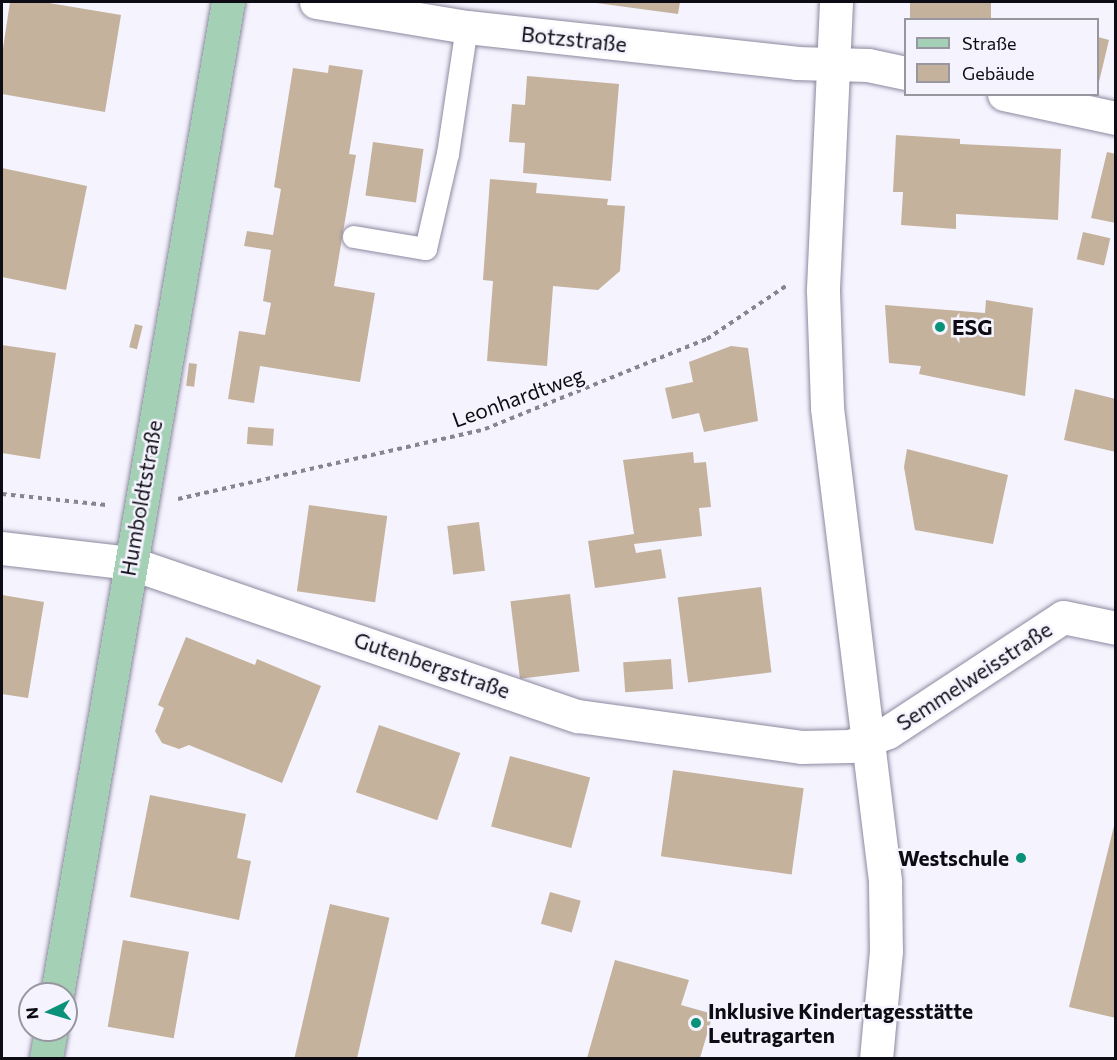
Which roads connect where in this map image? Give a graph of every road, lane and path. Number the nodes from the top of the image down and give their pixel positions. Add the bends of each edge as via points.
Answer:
1 (228, 2) edge
2 (316, 2) edge
3 (836, 2) edge
4 (467, 27) junction
5 (833, 63) junction
6 (904, 73) edge
7 (1014, 96) edge
8 (1116, 118) edge
9 (354, 237) dead end
10 (789, 273) dead end
11 (788, 285) junction
12 (789, 297) dead end
13 (2, 494) edge
14 (169, 501) dead end
15 (109, 505) dead end
16 (2, 548) edge
17 (130, 563) junction
18 (1116, 628) edge
19 (868, 741) junction
20 (59, 982) edge
21 (49, 1042) edge
22 (46, 1059) edge
23 (876, 1059) edge

1 - 17 main road, Humboldtstraße
2 - 4 street, Botzstraße
3 - 5 street
4 - 5 street, Botzstraße via 796,63
4 - 9 lane via 448,154 426,249
5 - 6 street, Botzstraße
5 - 19 street via 823,280 827,408
7 - 8 street
10 - 11 path
11 - 12 path
11 - 14 path, Leonhardtweg via 707,339 485,429
13 - 15 path
16 - 17 street, Gutenbergstraße
17 - 19 street, Gutenbergstraße via 578,716 801,747 831,749
17 - 20 main road, Humboldtstraße
18 - 19 street, Semmelweisstraße via 1063,617 909,721
19 - 23 street via 885,882 886,951
21 - 22 main road

